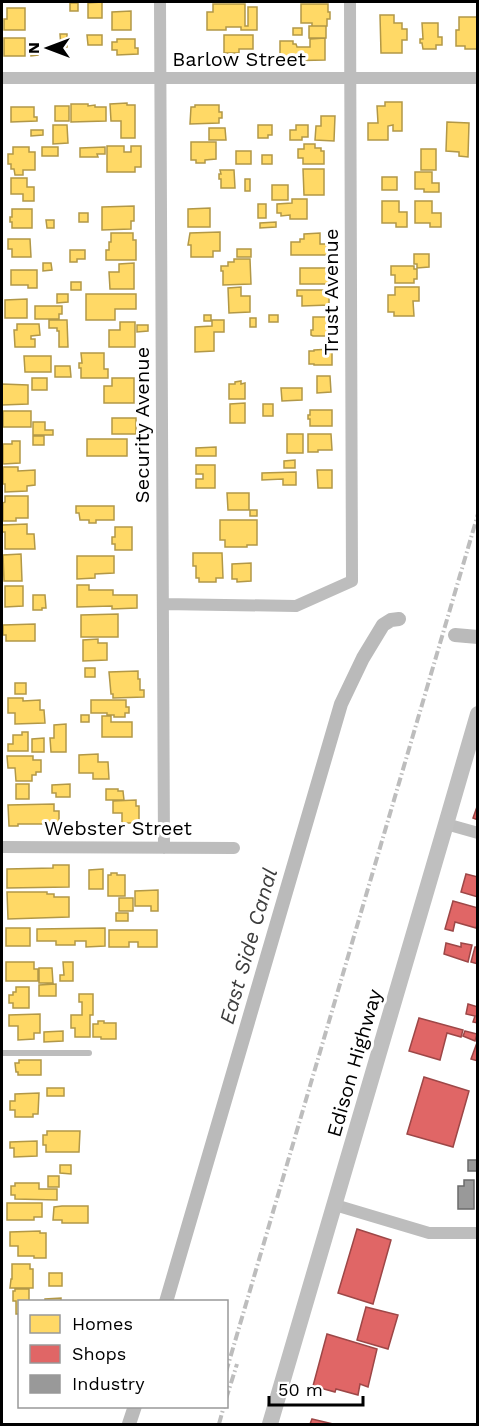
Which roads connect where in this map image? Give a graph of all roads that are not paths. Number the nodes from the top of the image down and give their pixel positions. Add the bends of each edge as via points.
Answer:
1 (160, 2) edge
2 (350, 2) edge
3 (2, 78) edge
4 (160, 78) junction
5 (350, 78) junction
6 (477, 78) edge
7 (163, 604) junction
8 (477, 714) edge
9 (446, 824) junction
10 (477, 833) edge
11 (2, 847) edge
12 (164, 848) junction
13 (234, 848) dead end
14 (2, 1053) edge
15 (89, 1053) dead end
16 (334, 1205) junction
17 (477, 1233) edge
18 (270, 1425) edge

1 - 4 street, Security Avenue
2 - 5 street, Trust Avenue
3 - 4 street, Barlow Street
4 - 5 street, Barlow Street
4 - 7 street, Security Avenue
5 - 6 street, Barlow Street
5 - 7 street, Trust Avenue via 352,581 296,606
7 - 12 street, Security Avenue
8 - 9 main road, Edison Highway
9 - 10 street
9 - 16 main road, Edison Highway
11 - 12 street, Webster Street
12 - 13 street, Webster Street
14 - 15 lane
16 - 17 street via 429,1233
16 - 18 main road, Edison Highway

